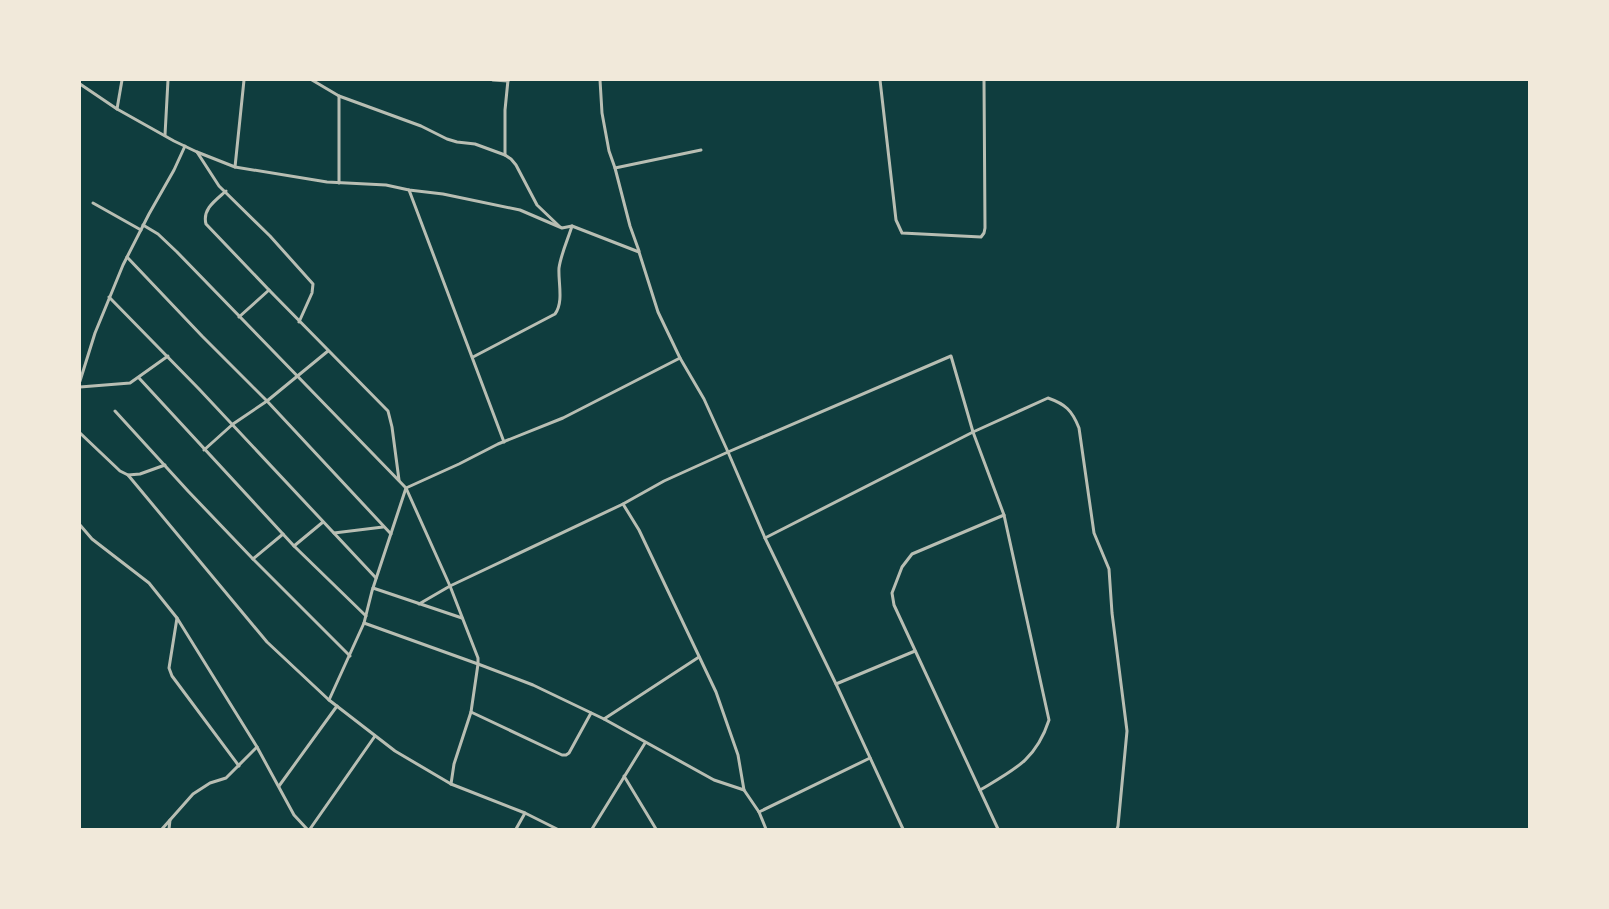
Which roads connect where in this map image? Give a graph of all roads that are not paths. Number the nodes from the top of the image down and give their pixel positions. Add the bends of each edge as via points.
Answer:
1 (122, 80) edge
2 (168, 80) edge
3 (244, 80) edge
4 (312, 80) edge
5 (493, 80) edge
6 (508, 80) edge
7 (600, 80) edge
8 (880, 80) edge
9 (984, 80) edge
10 (80, 84) edge
11 (339, 96) junction
12 (117, 109) junction
13 (165, 135) junction
14 (185, 146) junction
15 (701, 150) dead end
16 (197, 152) junction
17 (505, 155) junction
18 (235, 167) junction
19 (615, 168) junction
20 (339, 183) junction
21 (409, 190) junction
22 (226, 191) junction
23 (93, 203) dead end
24 (143, 225) junction
25 (572, 226) junction
26 (562, 228) junction
27 (141, 230) junction
28 (639, 252) junction
29 (127, 257) junction
30 (269, 290) junction
31 (109, 297) junction
32 (239, 317) junction
33 (299, 322) junction
34 (328, 351) junction
35 (168, 356) junction
36 (472, 357) junction
37 (680, 358) junction
38 (298, 377) junction
39 (139, 378) junction
40 (80, 381) edge
41 (80, 387) edge
42 (267, 401) junction
43 (115, 411) dead end
44 (233, 424) junction
45 (974, 432) junction
46 (80, 433) edge
47 (504, 442) junction
48 (204, 450) junction
49 (728, 452) junction
50 (165, 465) junction
51 (128, 475) junction
52 (399, 481) junction
53 (406, 488) junction
54 (623, 504) junction
55 (1004, 515) junction
56 (323, 522) junction
57 (80, 525) edge
58 (384, 527) junction
59 (334, 533) junction
60 (283, 534) junction
61 (390, 534) junction
62 (764, 538) junction
63 (294, 546) junction
64 (253, 559) junction
65 (376, 578) junction
66 (450, 586) junction
67 (373, 588) junction
68 (419, 604) junction
69 (366, 616) junction
70 (177, 618) junction
71 (463, 618) junction
72 (364, 623) junction
73 (915, 651) junction
74 (350, 656) junction
75 (699, 657) junction
76 (478, 664) junction
77 (836, 684) junction
78 (329, 700) junction
79 (336, 706) junction
80 (471, 712) junction
81 (591, 714) junction
82 (604, 719) junction
83 (374, 736) junction
84 (645, 743) junction
85 (257, 748) junction
86 (870, 758) junction
87 (239, 766) junction
88 (624, 776) junction
89 (451, 784) junction
90 (278, 786) junction
91 (744, 790) junction
92 (980, 790) junction
93 (759, 812) junction
94 (525, 813) junction
95 (170, 820) junction
96 (162, 829) edge
97 (170, 829) edge
98 (308, 829) edge
99 (516, 829) edge
100 (557, 829) edge
101 (592, 829) edge
102 (656, 829) edge
103 (766, 829) edge
104 (903, 829) edge
105 (998, 829) edge
106 (1117, 829) edge

1 - 12 street
2 - 13 street
3 - 18 street
4 - 11 street
5 - 6 street
6 - 17 street
7 - 19 street via 602,113
8 - 9 street via 896,220 902,233 981,236 985,228
10 - 12 street
11 - 17 street via 447,139 475,144
11 - 20 street
12 - 13 street
13 - 14 street
14 - 16 street
14 - 24 street
15 - 19 street
16 - 18 street
16 - 22 street via 219,186
17 - 26 street via 516,165 537,205
18 - 20 street
19 - 28 street
20 - 21 street via 386,185
21 - 26 street via 520,210
21 - 36 street
22 - 30 street via 209,206 206,224
22 - 33 street via 313,284 312,294
23 - 27 street
24 - 27 street
24 - 32 street via 177,252
25 - 26 street
25 - 28 street
25 - 36 street via 560,266 560,300 555,314
27 - 29 street
28 - 37 street via 658,312
29 - 31 street
29 - 42 street
30 - 32 street
30 - 33 street
31 - 35 street
31 - 40 street
32 - 38 street
33 - 34 street
34 - 38 street
34 - 52 street via 388,411
35 - 39 street
35 - 44 street
36 - 47 street
37 - 47 street via 563,418
37 - 49 street via 704,399
38 - 42 street
38 - 52 street
39 - 41 street via 121,385
39 - 48 street
42 - 44 street
42 - 58 street
43 - 50 street
44 - 48 street
44 - 56 street
45 - 49 street via 951,356
45 - 55 street
45 - 62 street
45 - 106 street via 1048,398 1061,403 1074,415 1079,428 1094,533 1109,569 1128,731
46 - 51 street
47 - 53 street
48 - 60 street
49 - 54 street
49 - 62 street
50 - 51 street
50 - 64 street
51 - 78 street via 267,642
52 - 53 street
53 - 61 street
53 - 66 street
54 - 66 street
54 - 75 street
55 - 73 street via 912,554 902,567 892,592 894,605
55 - 92 street via 1049,720 1035,751 1016,769
56 - 59 street
56 - 63 street
57 - 70 street via 92,539 149,583
58 - 59 street
58 - 61 street
59 - 65 street
60 - 63 street
60 - 64 street
61 - 65 street
62 - 77 street
63 - 69 street
64 - 74 street
65 - 67 street
66 - 68 street
66 - 71 street
67 - 68 street
67 - 69 street
68 - 71 street
69 - 72 street
70 - 85 street
70 - 87 street via 170,668 172,676
71 - 76 street
72 - 74 street
72 - 76 street
73 - 77 street
73 - 92 street
74 - 78 street
75 - 82 street
75 - 91 street via 716,692 738,755
76 - 80 street
76 - 81 street via 533,685
77 - 86 street
78 - 79 street
79 - 83 street
79 - 90 street
80 - 81 street via 566,755
80 - 89 street
81 - 82 street
82 - 84 street
83 - 89 street
83 - 98 street
84 - 88 street
84 - 91 street via 714,780
85 - 87 street
85 - 90 street
86 - 93 street
86 - 104 street
87 - 95 street via 226,778 193,794
88 - 101 street
88 - 102 street
89 - 94 street
90 - 98 street via 294,815
91 - 93 street
92 - 105 street
93 - 103 street
94 - 99 street
94 - 100 street
95 - 96 street
95 - 97 street

